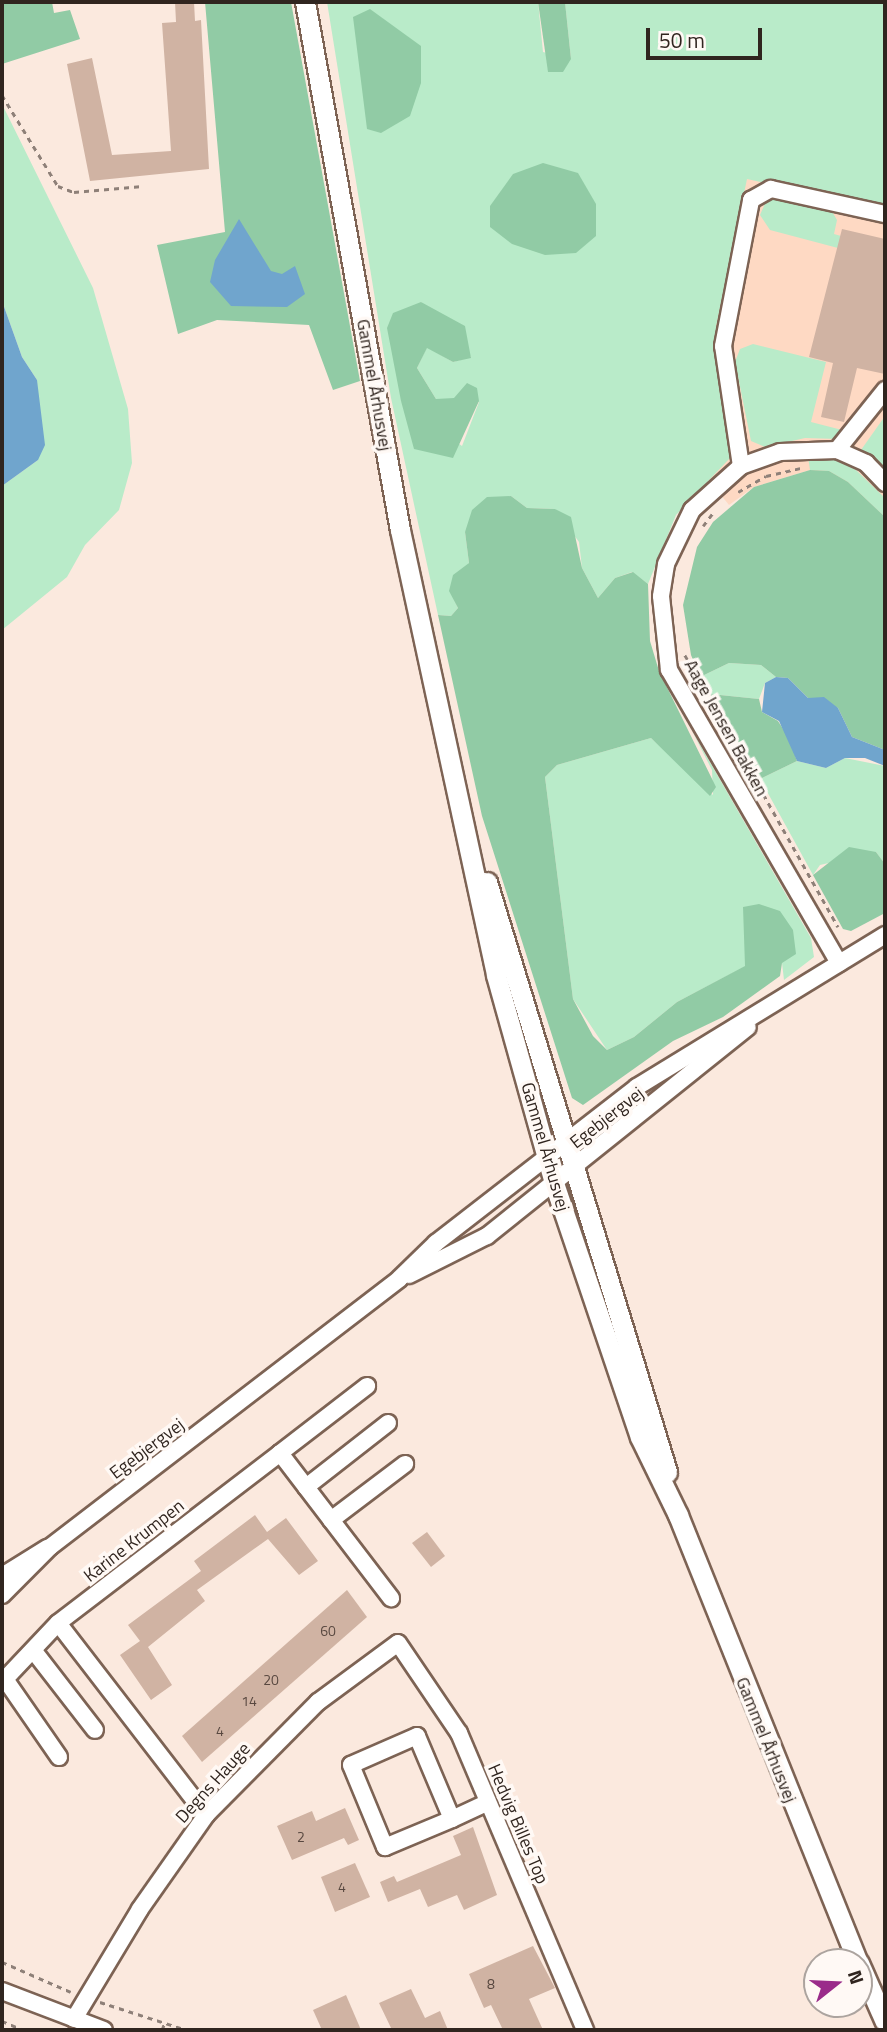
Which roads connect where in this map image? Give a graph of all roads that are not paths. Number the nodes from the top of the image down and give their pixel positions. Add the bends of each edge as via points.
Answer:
1 (304, 2) edge
2 (885, 214) edge
3 (885, 390) edge
4 (837, 450) junction
5 (741, 466) junction
6 (885, 484) edge
7 (452, 767) junction
8 (885, 935) edge
9 (839, 963) junction
10 (757, 1018) junction
11 (566, 1140) junction
12 (547, 1155) junction
13 (574, 1167) junction
14 (554, 1183) junction
15 (400, 1278) junction
16 (368, 1386) dead end
17 (388, 1423) dead end
18 (280, 1453) junction
19 (405, 1464) dead end
20 (306, 1486) junction
21 (678, 1515) junction
22 (331, 1520) junction
23 (50, 1547) junction
24 (2, 1576) edge
25 (2, 1595) edge
26 (391, 1598) dead end
27 (58, 1623) junction
28 (398, 1643) joint
29 (33, 1650) junction
30 (95, 1730) dead end
31 (60, 1756) dead end
32 (487, 1803) junction
33 (206, 1815) junction
34 (452, 1819) junction
35 (853, 1948) edge
36 (2, 1991) edge
37 (873, 1995) edge
38 (74, 2019) junction
39 (885, 2022) edge
40 (104, 2030) edge
41 (585, 2030) edge

1 - 7 main road, Gammel Århusvej via 400,530
2 - 5 street via 771,190 751,200 723,346
3 - 4 street
4 - 5 street, Aage Jensen Bakken via 808,447
4 - 6 street, Aage Jensen Bakken via 866,463
5 - 9 street, Aage Jensen Bakken via 692,510 666,564 661,620 669,670
7 - 11 main road, Gammel Århusvej
7 - 12 main road, Gammel Århusvej via 496,975
8 - 9 street, Egebjergvej
9 - 10 street, Egebjergvej
10 - 11 street, Egebjergvej via 637,1087
10 - 13 street, Egebjergvej via 728,1048
11 - 12 street, Egebjergvej
11 - 13 main road, Gammel Århusvej
12 - 14 main road, Gammel Århusvej
12 - 15 street, Egebjergvej
13 - 14 street, Egebjergvej
13 - 21 main road, Gammel Århusvej
14 - 15 street, Egebjergvej via 487,1236
14 - 21 main road, Gammel Århusvej via 640,1437
15 - 23 street, Egebjergvej
16 - 18 street, Karine Krumpen
17 - 20 street
18 - 20 street
18 - 27 street, Karine Krumpen
19 - 22 street
20 - 22 street
21 - 35 main road, Gammel Århusvej
22 - 26 street
23 - 24 street, Egebjergvej
23 - 25 street, Egebjergvej
27 - 29 street, Karine Krumpen
27 - 33 street
28 - 32 street, Hedvig Billes Top via 459,1733
28 - 33 street, Degns Hauge via 318,1702
29 - 30 street
29 - 31 street, Karine Krumpen via 5,1679 7,1688
32 - 34 street
32 - 41 street, Hedvig Billes Top
33 - 38 street, Degns Hauge via 140,1909
34 - 34 street via 417,1736 351,1765 385,1847
36 - 38 street
37 - 39 main road, Gammel Århusvej
38 - 40 street

